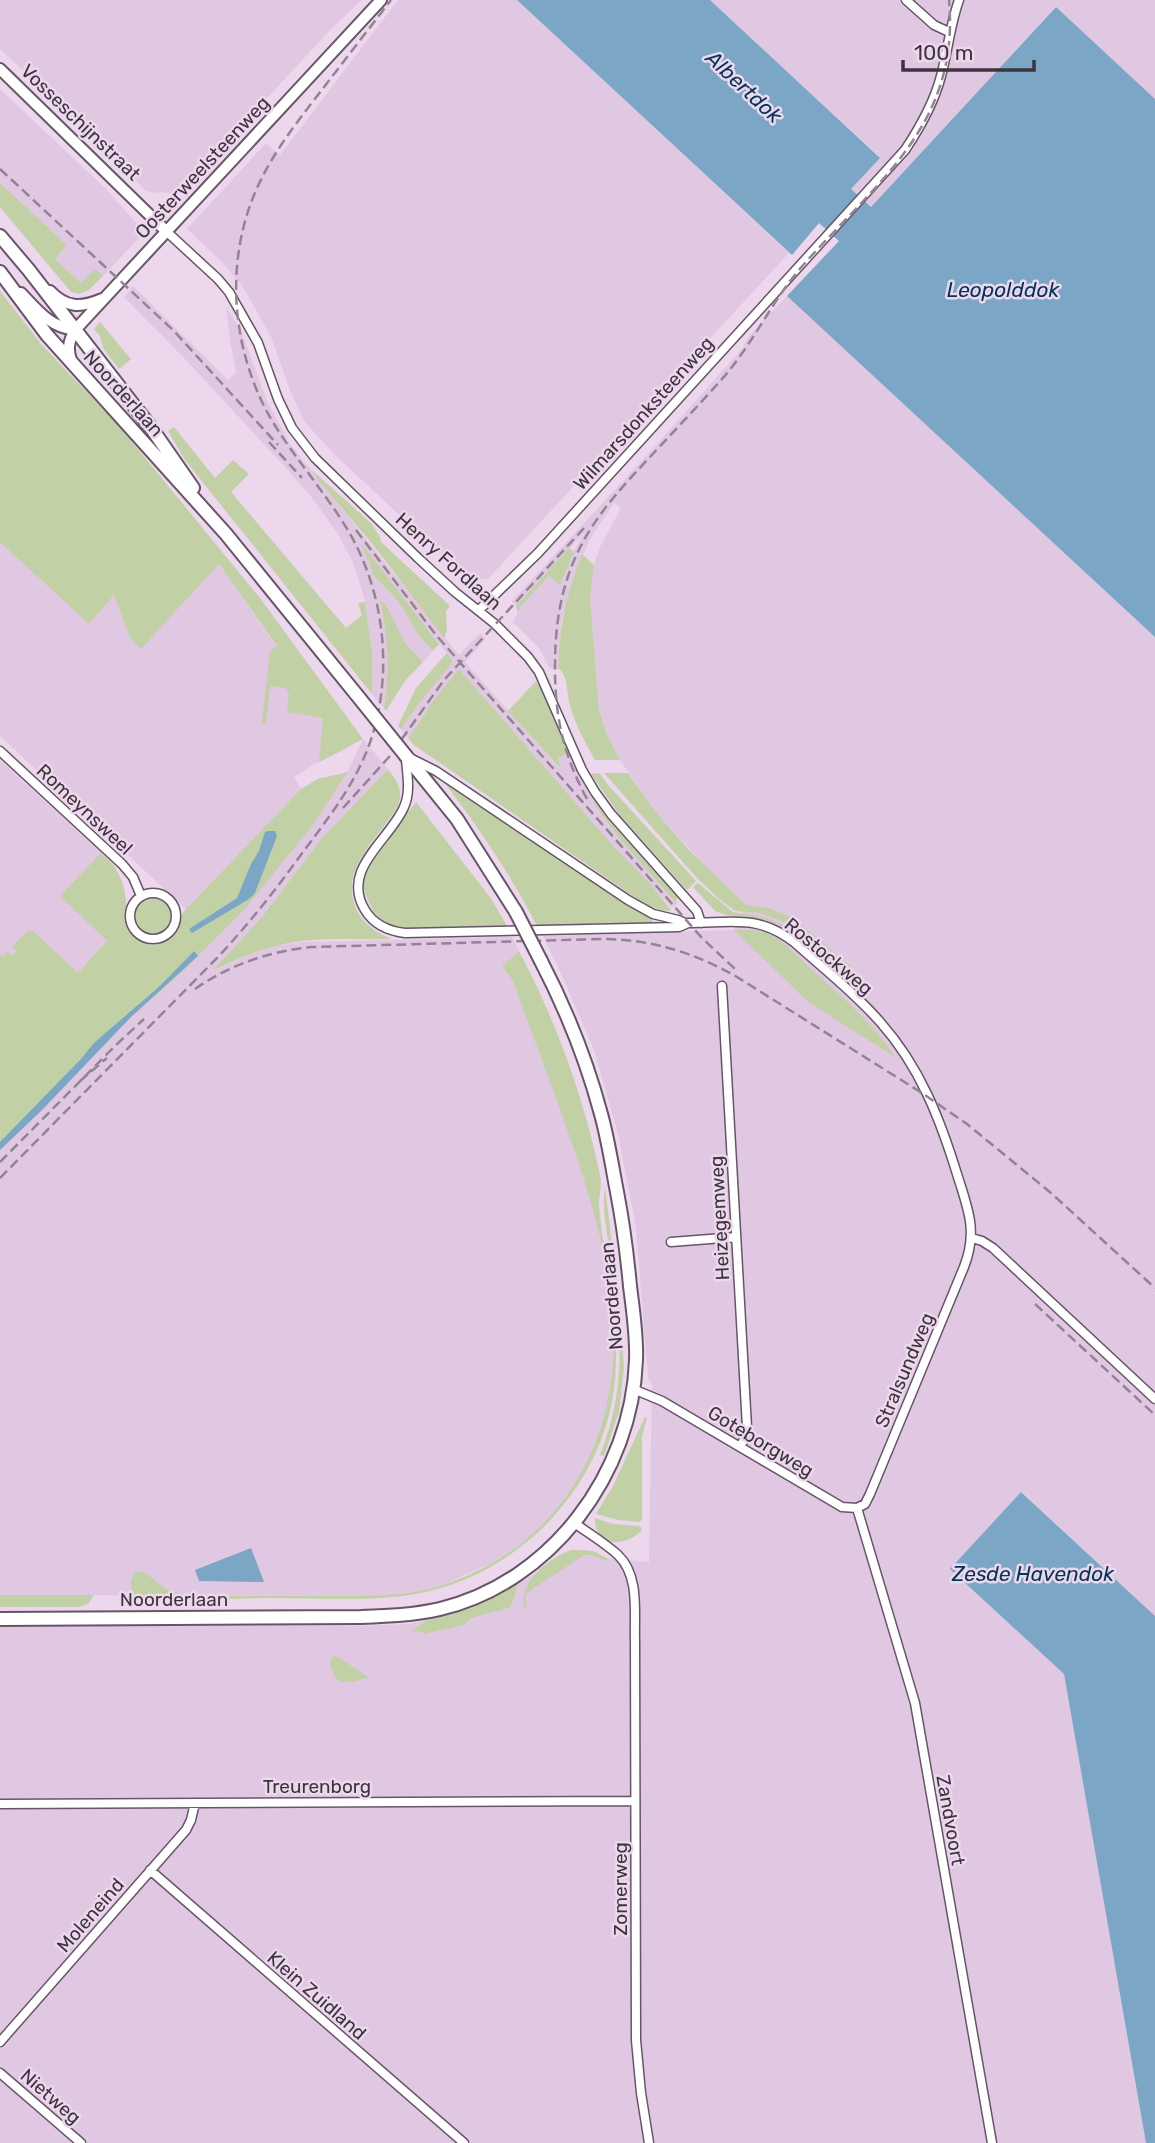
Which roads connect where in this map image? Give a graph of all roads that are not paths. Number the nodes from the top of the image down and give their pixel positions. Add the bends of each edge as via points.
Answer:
1 (381, 0) edge
2 (906, 0) edge
3 (959, 0) edge
4 (949, 32) junction
5 (0, 69) edge
6 (166, 231) junction
7 (0, 236) edge
8 (28, 269) junction
9 (0, 272) edge
10 (104, 298) junction
11 (75, 330) junction
12 (74, 366) junction
13 (226, 534) junction
14 (479, 610) junction
15 (0, 751) edge
16 (406, 756) junction
17 (141, 896) junction
18 (685, 923) junction
19 (701, 923) junction
20 (722, 986) dead end
21 (736, 1237) junction
22 (972, 1238) junction
23 (671, 1242) dead end
24 (633, 1388) junction
25 (1155, 1399) edge
26 (740, 1447) junction
27 (857, 1508) junction
28 (573, 1522) junction
29 (0, 1619) edge
30 (635, 1801) junction
31 (195, 1803) junction
32 (0, 1804) edge
33 (150, 1870) junction
34 (0, 2042) edge
35 (0, 2073) edge
36 (81, 2143) edge
37 (464, 2143) edge
38 (649, 2143) edge
39 (992, 2143) edge

1 - 6 main road, Oosterweelsteenweg
2 - 4 street
3 - 4 street
4 - 14 street, Wilmarsdonksteenweg via 941,76 923,123 905,150 538,553
5 - 6 main road, Vosseschijnstraat
6 - 10 main road, Oosterweelsteenweg
6 - 14 street, Henry Fordlaan via 231,296 258,343 292,428 315,458 449,587
7 - 8 main road, Noorderlaan
8 - 10 main road via 71,305 84,306
8 - 11 main road, Noorderlaan
9 - 11 main road, Noorderlaan via 46,319
9 - 12 main road, Noorderlaan
10 - 11 main road, Oosterweelsteenweg
11 - 12 main road via 68,348
11 - 13 main road, Noorderlaan
12 - 13 main road, Noorderlaan
13 - 16 main road, Noorderlaan, bridge
14 - 19 street, Henry Fordlaan via 539,672 595,792 697,911
15 - 17 street, Romeynsweel via 122,864
16 - 18 street, Noorderlaan via 436,771 628,900 653,914
16 - 18 street, Rostockweg via 407,800 369,856 358,885 364,908 383,927 405,933 679,927
16 - 24 main road, Noorderlaan, bridge via 457,820 516,912 584,1059 625,1230 636,1331
17 - 17 street via 131,907 131,922 140,935 162,937 173,926 173,905 155,893
18 - 19 street, Rostockweg
19 - 22 street, Rostockweg via 751,923 774,929 880,1021 916,1071 937,1111 972,1224
20 - 21 street, Heizegemweg
21 - 23 street
21 - 26 street, Heizegemweg via 747,1427
22 - 25 street via 993,1248
22 - 27 street, Stralsundweg via 870,1494
24 - 26 street, Goteborgweg
24 - 28 main road, Noorderlaan via 613,1463
26 - 27 street, Goteborgweg via 842,1507
27 - 39 street, Zandvoort via 915,1703
28 - 29 main road, Noorderlaan via 540,1558 509,1579 441,1609 361,1617
28 - 30 street, Zomerweg via 618,1555 632,1578
30 - 31 street, Treurenborg
30 - 38 street, Zomerweg via 636,2040
31 - 32 street, Treurenborg
31 - 33 street, Moleneind via 186,1830
33 - 34 street, Moleneind
33 - 37 street, Klein Zuidland
35 - 36 street, Nietweg

